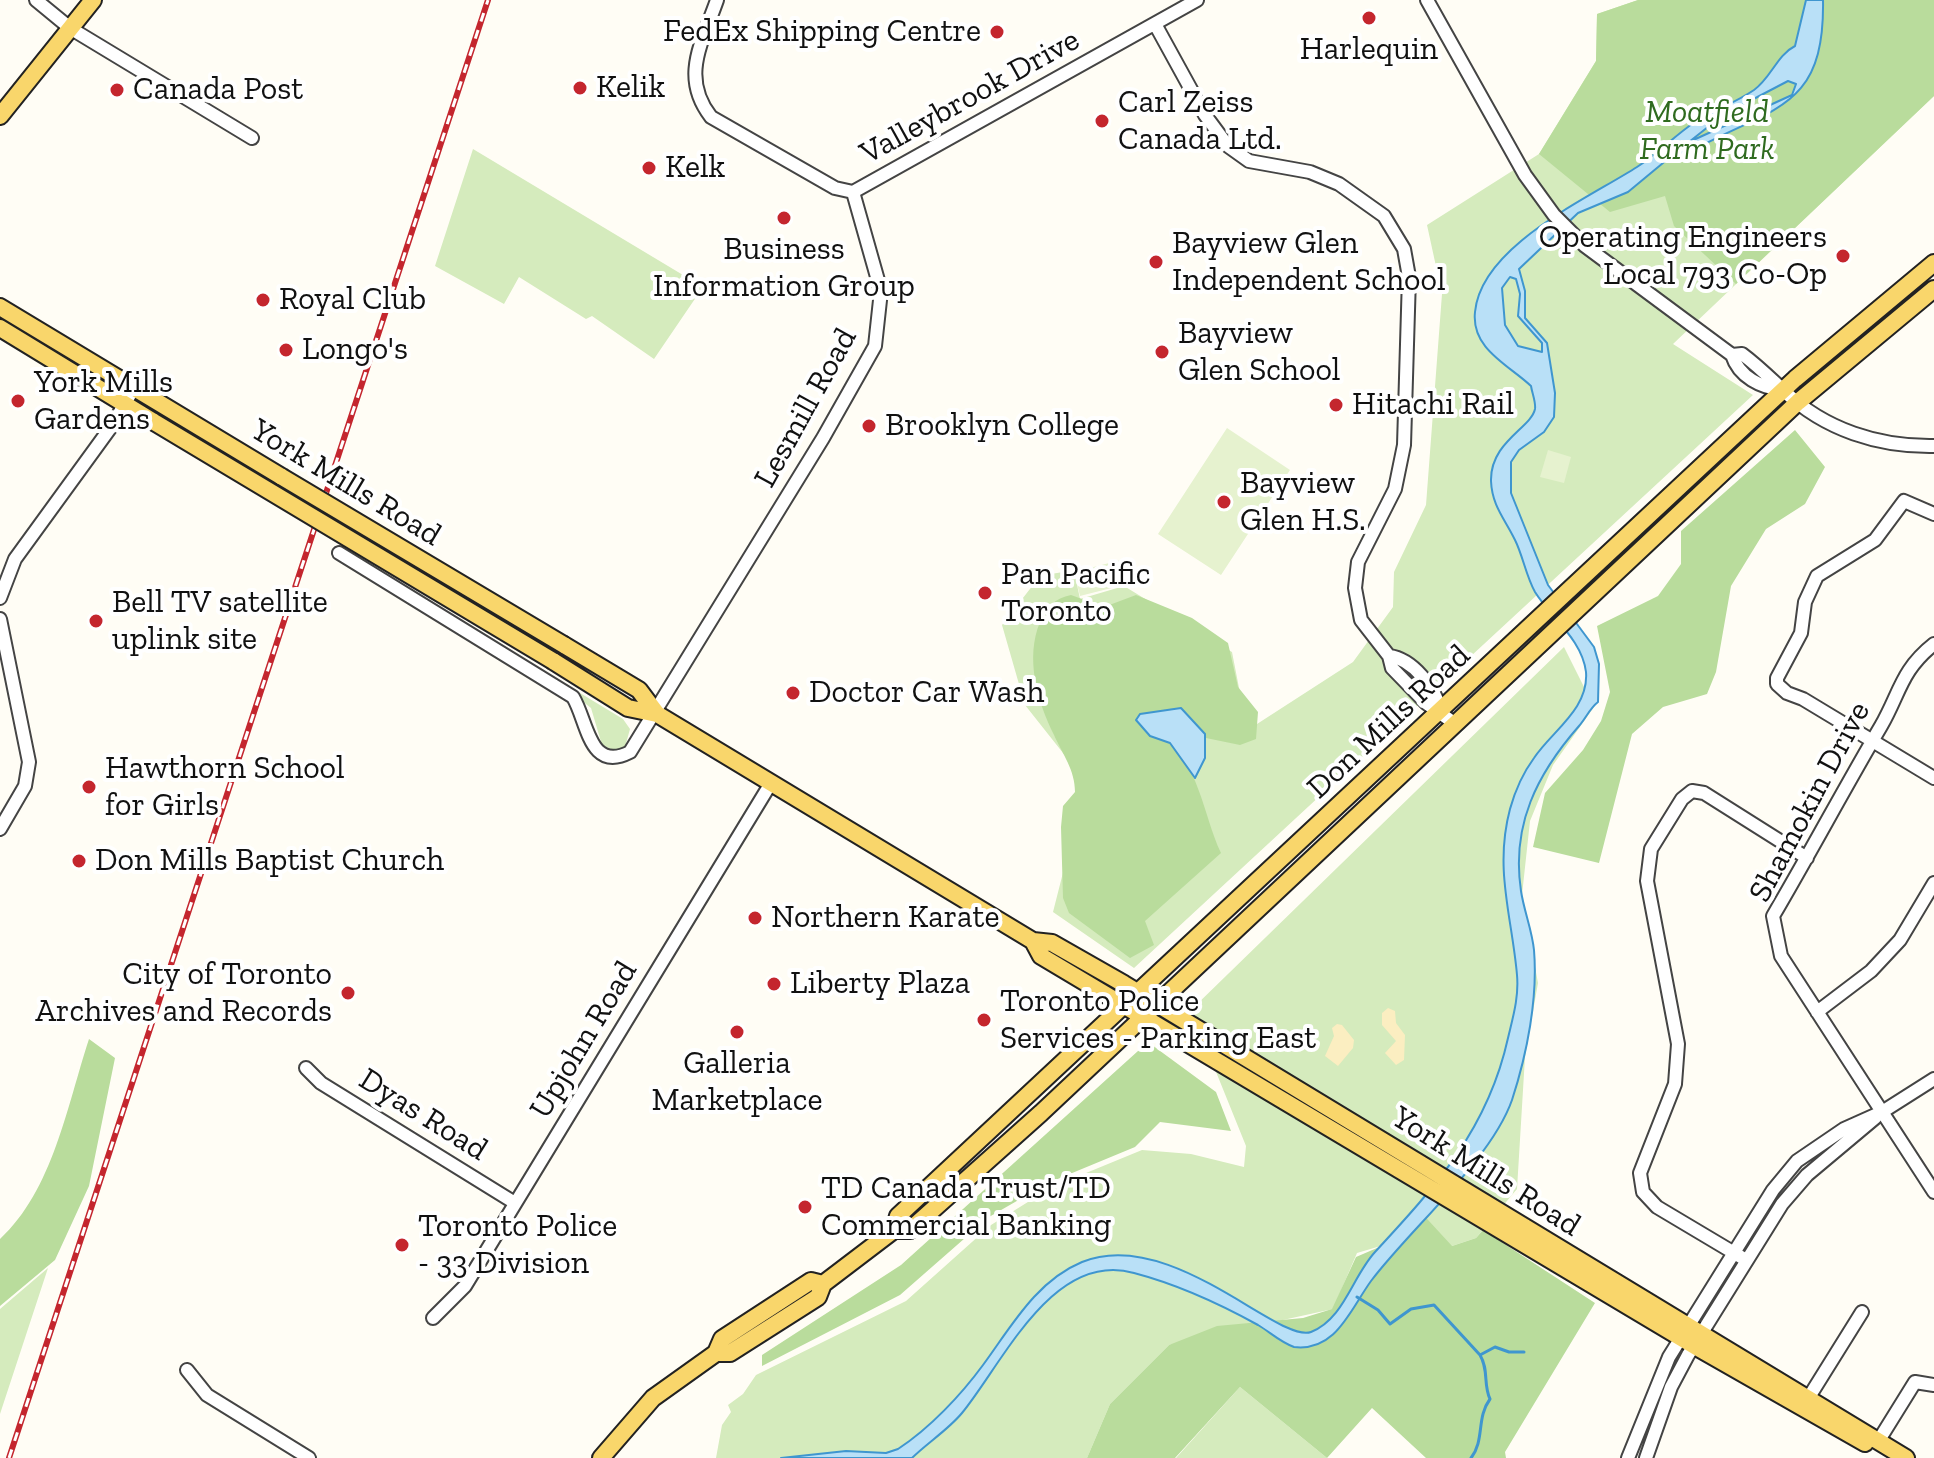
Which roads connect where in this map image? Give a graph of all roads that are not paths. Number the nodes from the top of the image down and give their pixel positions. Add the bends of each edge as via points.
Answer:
1 (36, 0) edge
2 (93, 0) edge
3 (717, 0) edge
4 (1197, 0) edge
5 (1427, 0) edge
6 (1155, 24) junction
7 (70, 28) junction
8 (0, 116) edge
9 (252, 138) dead end
10 (853, 192) junction
11 (1934, 263) edge
12 (1934, 289) edge
13 (0, 307) edge
14 (0, 328) edge
15 (134, 388) junction
16 (1783, 390) junction
17 (1798, 402) junction
18 (125, 404) junction
19 (1934, 446) edge
20 (1934, 514) edge
21 (1625, 550) junction
22 (339, 553) dead end
23 (0, 598) edge
24 (0, 619) edge
25 (1934, 644) edge
26 (1511, 657) junction
27 (1441, 711) junction
28 (657, 714) junction
29 (1454, 723) junction
30 (1872, 740) junction
31 (1934, 778) edge
32 (771, 783) junction
33 (0, 829) edge
34 (1807, 858) junction
35 (1934, 883) edge
36 (1033, 941) junction
37 (1139, 994) junction
38 (1155, 1004) junction
39 (1125, 1006) junction
40 (1817, 1012) junction
41 (1142, 1016) junction
42 (306, 1068) dead end
43 (1934, 1079) edge
44 (1011, 1112) junction
45 (1882, 1112) junction
46 (1022, 1128) junction
47 (1400, 1160) junction
48 (936, 1181) junction
49 (1934, 1192) edge
50 (949, 1195) junction
51 (515, 1203) junction
52 (894, 1230) junction
53 (1734, 1253) junction
54 (1746, 1260) junction
55 (1862, 1312) dead end
56 (433, 1318) dead end
57 (1691, 1335) junction
58 (187, 1370) dead end
59 (1934, 1385) edge
60 (1809, 1397) junction
61 (1879, 1440) junction
62 (309, 1458) edge
63 (601, 1458) edge
64 (1628, 1458) edge
65 (1646, 1458) edge
66 (1889, 1458) edge
67 (1906, 1458) edge

1 - 7 street
2 - 7 main road
3 - 10 street via 694,70 698,100 711,117 835,188
4 - 6 street, Valleybrook Drive
5 - 16 street via 1534,189 1585,246 1732,355 1742,354
6 - 10 street, Valleybrook Drive
6 - 27 street via 1228,146 1249,161 1310,172 1339,184 1384,216 1404,249 1409,277 1404,445 1395,489 1366,543 1355,580 1361,620 1392,668
7 - 8 main road
7 - 9 street
10 - 28 street, Lesmill Road via 881,291 875,346
11 - 16 main road, Don Mills Road
12 - 17 main road, Don Mills Road
13 - 15 main road, York Mills Road
14 - 18 main road, York Mills Road
15 - 18 street
15 - 28 main road, York Mills Road, bridge via 639,690
16 - 17 street
16 - 21 main road, Don Mills Road
17 - 19 street via 1868,439 1902,447
17 - 21 main road, Don Mills Road
18 - 23 street via 17,556
18 - 28 main road, York Mills Road, bridge via 628,708
20 - 30 street via 1904,501 1875,540 1817,576 1805,602 1801,633 1777,678 1781,689
21 - 26 main road, Don Mills Road
22 - 28 street, York Mills Road via 573,697 585,716 591,743 604,756 617,759 630,752
24 - 33 street via 29,766 25,786
25 - 30 street, Shamokin Drive via 1910,665
26 - 27 main road, Don Mills Road
26 - 29 main road, Don Mills Road
27 - 29 street
27 - 37 main road, Don Mills Road
28 - 32 main road, York Mills Road
29 - 38 main road, Don Mills Road
30 - 31 street
30 - 34 street, Shamokin Drive
32 - 36 main road, York Mills Road
32 - 51 street, Upjohn Road
34 - 40 street, Shamokin Drive via 1773,916 1781,956
34 - 53 street via 1704,793 1692,791 1651,849 1647,881 1678,1044 1675,1084 1640,1173 1643,1192 1657,1207
35 - 40 street via 1900,940 1871,971
36 - 37 main road, York Mills Road via 1052,943
36 - 39 main road, York Mills Road via 1041,956
37 - 38 main road, York Mills Road
37 - 39 main road, Don Mills Road
38 - 41 main road, Don Mills Road
38 - 47 main road, York Mills Road
39 - 41 main road, York Mills Road
39 - 44 main road, Don Mills Road
40 - 45 street, Shamokin Drive
41 - 46 main road, Don Mills Road
41 - 47 main road, York Mills Road
42 - 51 street, Dyas Road via 321,1083
43 - 45 street
44 - 46 main road
44 - 48 main road, Don Mills Road
45 - 49 street, Shamokin Drive
45 - 53 street via 1844,1129 1797,1161
45 - 54 street via 1807,1175
46 - 50 main road, Don Mills Road
47 - 57 main road, York Mills Road
48 - 50 main road
48 - 52 main road, Don Mills Road via 898,1216
50 - 52 main road, Don Mills Road via 910,1230
51 - 56 street, Upjohn Road via 465,1286
52 - 63 main road, Don Mills Road via 823,1284 818,1297 730,1353 716,1353 653,1398
53 - 54 street
53 - 57 street
54 - 57 street
55 - 60 street
57 - 60 main road, York Mills Road
57 - 64 street via 1656,1384
57 - 65 street
57 - 66 main road, York Mills Road
58 - 62 street via 207,1395
59 - 61 street via 1915,1382
60 - 61 main road, York Mills Road
61 - 67 main road, York Mills Road

